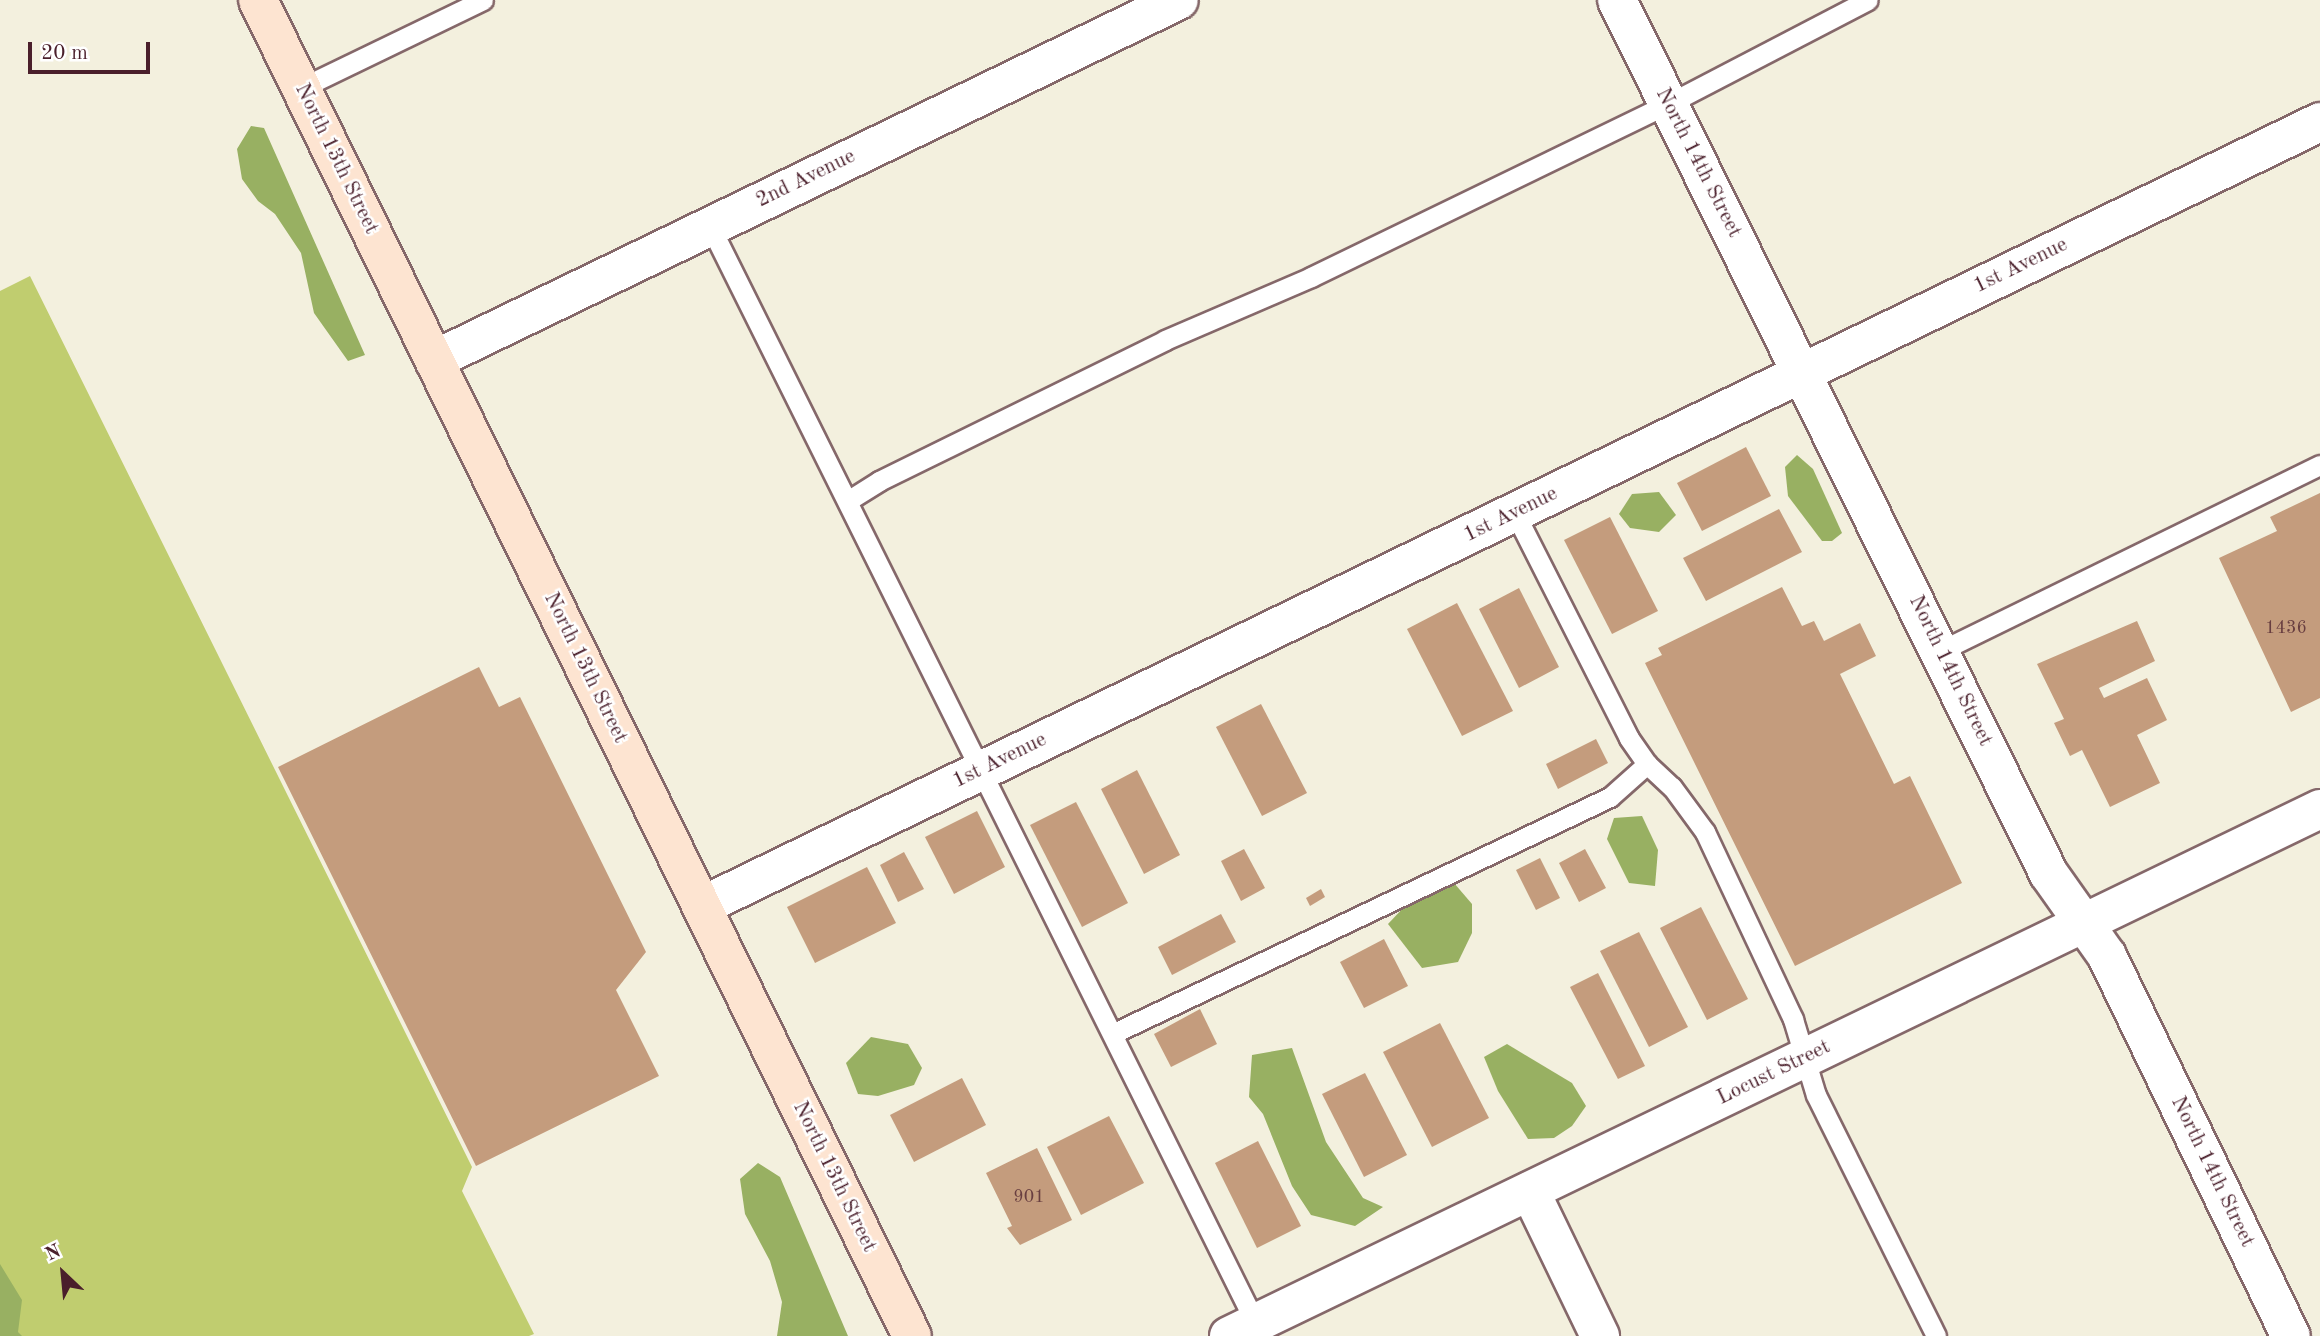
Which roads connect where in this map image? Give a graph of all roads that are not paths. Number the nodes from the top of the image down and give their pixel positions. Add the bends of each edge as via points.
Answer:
1 (258, 0) edge
2 (483, 0) edge
3 (1179, 0) edge
4 (1617, 0) edge
5 (1868, 0) edge
6 (301, 88) junction
7 (1668, 104) junction
8 (2320, 122) edge
9 (710, 226) junction
10 (434, 360) junction
11 (1802, 371) junction
12 (2320, 465) edge
13 (849, 500) junction
14 (1515, 513) junction
15 (1940, 651) junction
16 (1647, 764) junction
17 (981, 770) junction
18 (2320, 809) edge
19 (702, 906) junction
20 (2086, 922) junction
21 (1114, 1032) junction
22 (1804, 1058) junction
23 (1530, 1191) junction
24 (1249, 1332) edge
25 (912, 1336) edge
26 (1600, 1336) edge
27 (1936, 1336) edge
28 (2291, 1336) edge

1 - 6 main road, North 13th Street
2 - 6 lane
3 - 9 street, 2nd Avenue
4 - 7 street, North 14th Street
5 - 7 lane
6 - 10 main road, North 13th Street
7 - 11 street, North 14th Street
7 - 13 lane via 1311,276 1164,340
8 - 11 street, 1st Avenue
9 - 10 street, 2nd Avenue
9 - 13 lane
10 - 19 main road, North 13th Street
11 - 14 street, 1st Avenue
11 - 15 street, North 14th Street
12 - 15 lane
13 - 17 lane
14 - 16 lane via 1617,715
14 - 17 street, 1st Avenue
15 - 20 street, North 14th Street via 2049,874
16 - 21 lane via 1610,797
16 - 22 lane via 1672,787 1705,832 1793,1020
17 - 19 street, 1st Avenue
17 - 21 lane
18 - 20 street, Locust Street
19 - 25 main road, North 13th Street
20 - 22 street, Locust Street
20 - 28 street, North 14th Street
21 - 24 lane
22 - 23 street, Locust Street
22 - 27 lane via 1816,1095
23 - 24 street, Locust Street
23 - 26 street

